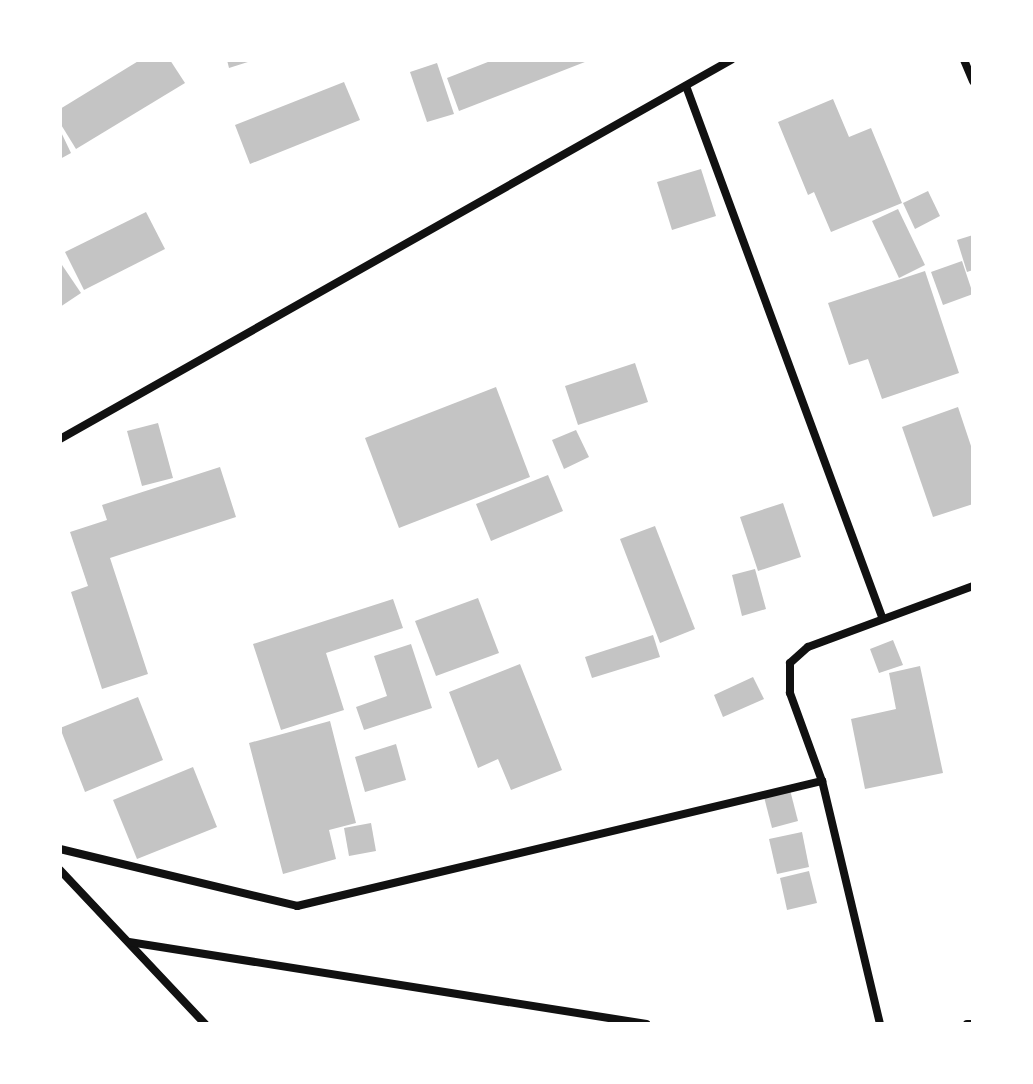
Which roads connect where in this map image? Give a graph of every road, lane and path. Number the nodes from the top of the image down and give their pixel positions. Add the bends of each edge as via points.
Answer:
1 (731, 60) edge
2 (964, 60) edge
3 (973, 81) edge
4 (686, 86) junction
5 (60, 439) edge
6 (973, 586) edge
7 (882, 617) junction
8 (822, 781) junction
9 (60, 849) edge
10 (60, 870) edge
11 (129, 942) junction
12 (205, 1024) edge
13 (647, 1024) edge
14 (880, 1024) edge
15 (967, 1024) edge
16 (973, 1024) edge

1 - 4 street
2 - 3 street
4 - 5 street
4 - 7 street
6 - 7 street
7 - 8 street via 808,647 790,663 790,693
8 - 9 street via 297,906
8 - 14 street
10 - 11 street
11 - 12 street
11 - 13 street
15 - 16 street

